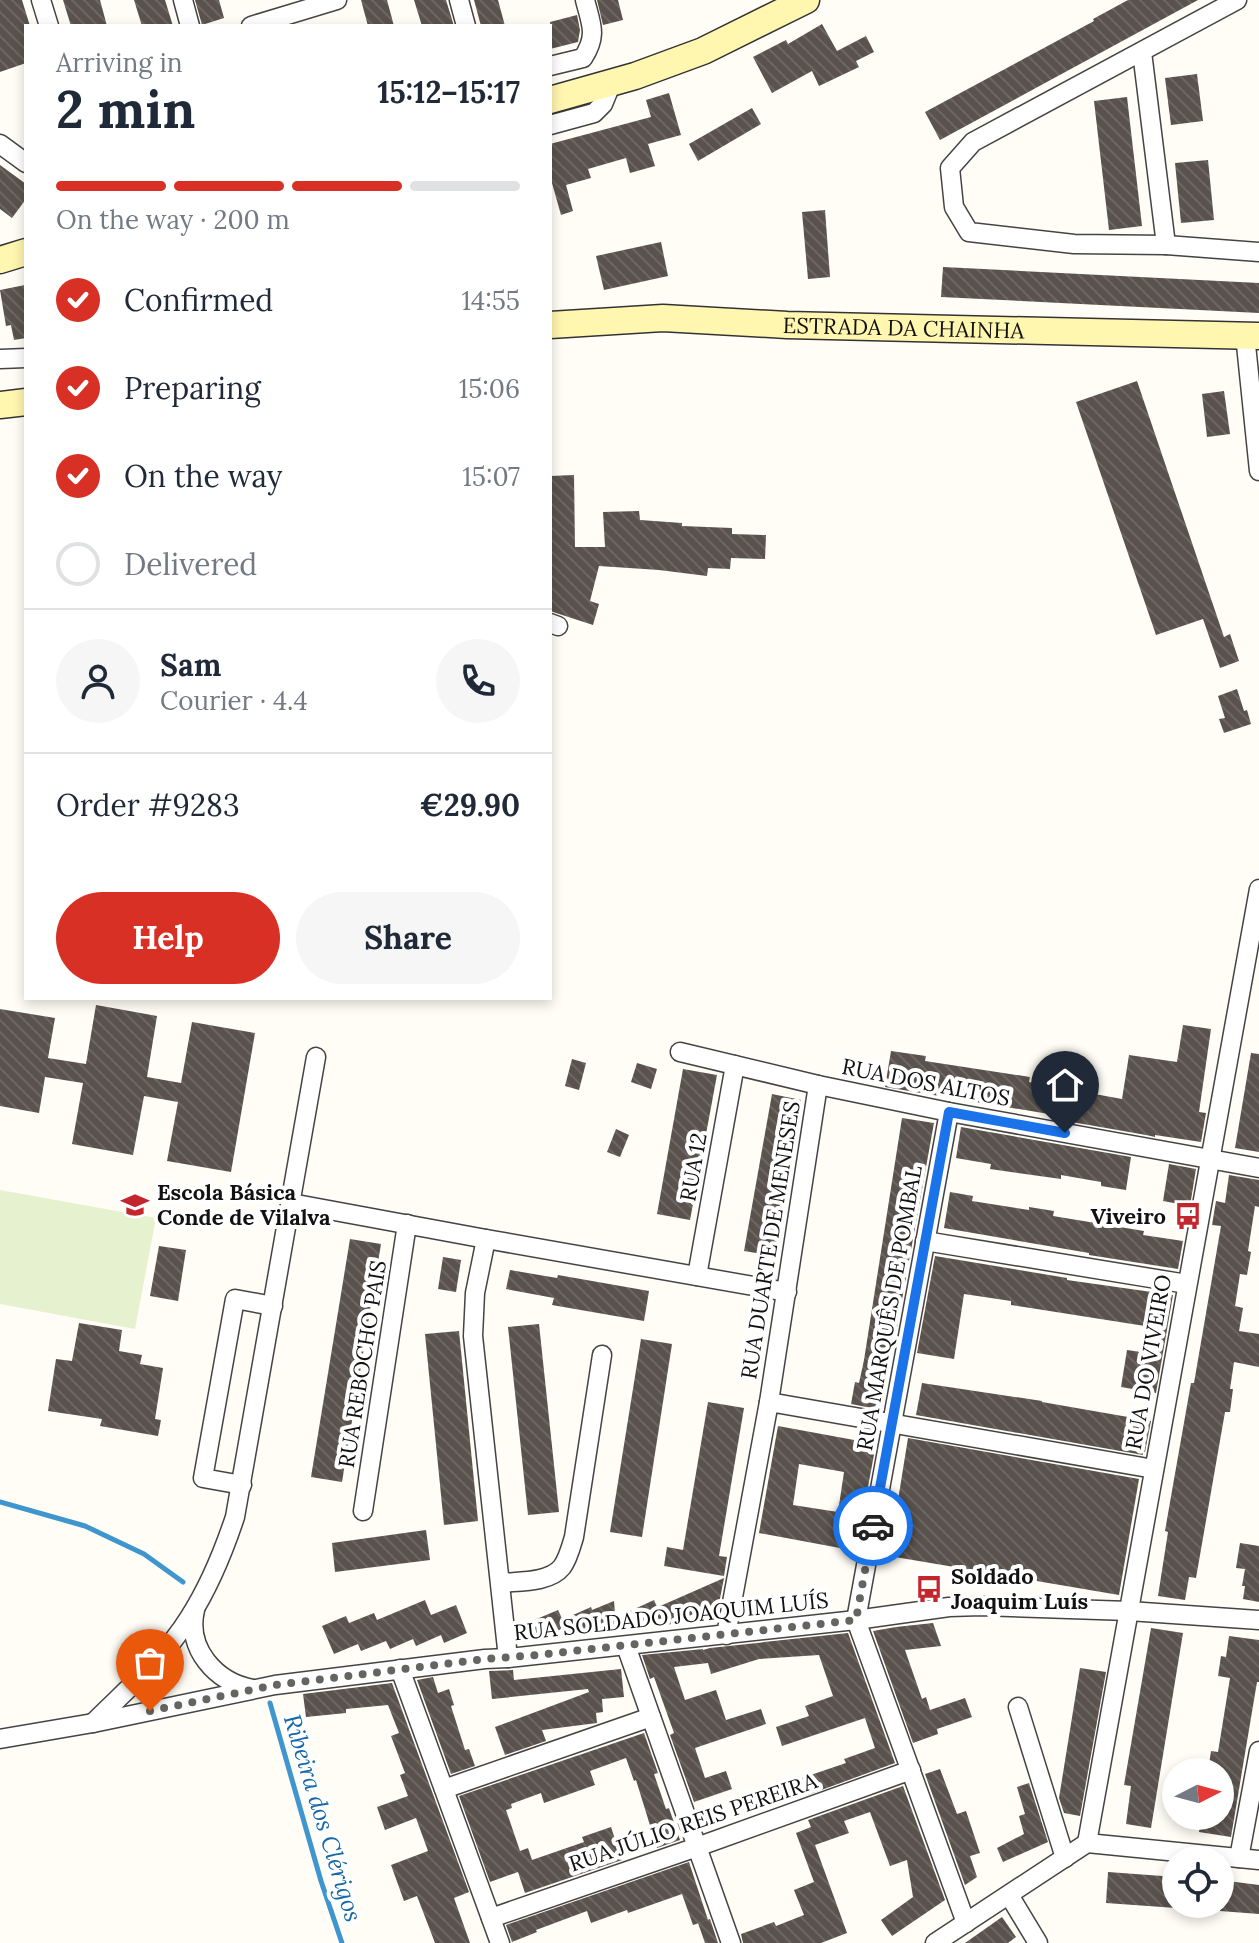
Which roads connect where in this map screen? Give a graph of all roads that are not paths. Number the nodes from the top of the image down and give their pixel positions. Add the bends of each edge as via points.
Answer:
1 (41, 0) edge
2 (183, 0) edge
3 (459, 0) edge
4 (585, 0) edge
5 (806, 0) edge
6 (1237, 0) edge
7 (325, 2) edge
8 (48, 24) edge
9 (189, 24) edge
10 (257, 24) edge
11 (465, 24) edge
12 (1142, 52) junction
13 (552, 66) edge
14 (612, 82) junction
15 (552, 99) edge
16 (552, 124) edge
17 (0, 144) edge
18 (24, 162) edge
19 (1166, 245) junction
20 (1259, 252) edge
21 (24, 253) edge
22 (0, 260) edge
23 (552, 325) edge
24 (1252, 336) edge
25 (24, 358) edge
26 (0, 359) edge
27 (24, 402) edge
28 (0, 405) edge
29 (1259, 471) edge
30 (1259, 889) edge
31 (680, 1052) dead end
32 (316, 1057) dead end
33 (735, 1065) junction
34 (818, 1085) junction
35 (949, 1112) junction
36 (1210, 1160) junction
37 (1259, 1168) edge
38 (291, 1203) junction
39 (407, 1224) junction
40 (486, 1239) junction
41 (925, 1241) junction
42 (697, 1276) junction
43 (1187, 1284) junction
44 (787, 1292) junction
45 (273, 1306) junction
46 (602, 1355) dead end
47 (769, 1402) junction
48 (892, 1424) junction
49 (1154, 1469) junction
50 (242, 1485) junction
51 (363, 1511) dead end
52 (501, 1583) junction
53 (196, 1607) junction
54 (1129, 1611) junction
55 (856, 1620) junction
56 (1259, 1620) edge
57 (726, 1635) junction
58 (626, 1646) junction
59 (508, 1658) junction
60 (400, 1669) junction
61 (254, 1689) junction
62 (1018, 1707) dead end
63 (651, 1717) junction
64 (93, 1723) junction
65 (0, 1739) edge
66 (1259, 1751) edge
67 (911, 1770) junction
68 (444, 1789) junction
69 (1087, 1843) junction
70 (697, 1847) junction
71 (1065, 1858) junction
72 (1239, 1858) junction
73 (1259, 1860) edge
74 (1009, 1895) junction
75 (491, 1918) junction
76 (966, 1923) junction
77 (500, 1943) edge
78 (731, 1943) edge
79 (935, 1943) edge
80 (1038, 1943) edge

1 - 8 street
2 - 9 street
3 - 11 street
4 - 13 street via 593,44 583,58
5 - 14 street via 703,51
6 - 12 street
7 - 10 street
12 - 19 street
12 - 19 street via 973,142 950,168 954,207 969,232 1074,244
14 - 15 street
14 - 16 street via 594,113
17 - 18 street
19 - 20 street
21 - 22 street
23 - 24 street, ESTRADA DA CHAINHA via 663,318
24 - 29 street
25 - 26 street
27 - 28 street
30 - 36 street, RUA DO VIVEIRO
31 - 33 street, RUA DOS ALTOS
32 - 38 street
33 - 34 street, RUA DOS ALTOS
33 - 42 street, RUA 12
34 - 35 street, RUA DOS ALTOS
34 - 44 street, RUA DUARTE DE MENESES
35 - 36 street, RUA DOS ALTOS
35 - 41 street, RUA MARQUÊS DE POMBAL
36 - 37 street, RUA DOS ALTOS
36 - 43 street, RUA DO VIVEIRO
38 - 39 street
38 - 45 street
39 - 40 street
39 - 51 street, RUA REBOCHO PAIS
40 - 42 street
40 - 52 street via 473,1336
41 - 43 street
41 - 48 street, RUA MARQUÊS DE POMBAL
42 - 44 street
43 - 49 street, RUA DO VIVEIRO
44 - 47 street, RUA DUARTE DE MENESES
45 - 50 street
45 - 50 street via 235,1299 203,1478
46 - 52 street via 568,1554 561,1569 548,1577
47 - 48 street, RUA DUARTE DE MENESES
47 - 57 street, RUA DUARTE DE MENESES
48 - 49 street, RUA DUARTE DE MENESES
48 - 55 street, RUA MARQUÊS DE POMBAL
49 - 54 street, RUA DO VIVEIRO
50 - 53 street via 221,1557
52 - 59 street
53 - 61 street via 193,1630 209,1666 229,1681
53 - 64 street via 155,1661
54 - 55 street, RUA SOLDADO JOAQUIM LUÍS via 949,1607
54 - 56 street, RUA SOLDADO JOAQUIM LUÍS
54 - 69 street, RUA DO VIVEIRO
55 - 57 street, RUA SOLDADO JOAQUIM LUÍS
55 - 67 street
57 - 58 street, RUA SOLDADO JOAQUIM LUÍS
58 - 59 street, RUA SOLDADO JOAQUIM LUÍS
58 - 63 street
59 - 60 street, RUA SOLDADO JOAQUIM LUÍS
60 - 61 street, RUA SOLDADO JOAQUIM LUÍS
60 - 68 street
61 - 64 street, RUA SOLDADO JOAQUIM LUÍS
62 - 71 street
63 - 68 street
63 - 70 street
64 - 65 street, RUA SOLDADO JOAQUIM LUÍS
66 - 72 street
67 - 70 street, RUA JÚLIO REIS PEREIRA
67 - 76 street
68 - 75 street
69 - 71 street
69 - 72 street
70 - 75 street, RUA JÚLIO REIS PEREIRA
70 - 78 street
71 - 74 street
72 - 73 street
74 - 76 street
74 - 80 street
75 - 77 street
76 - 79 street

